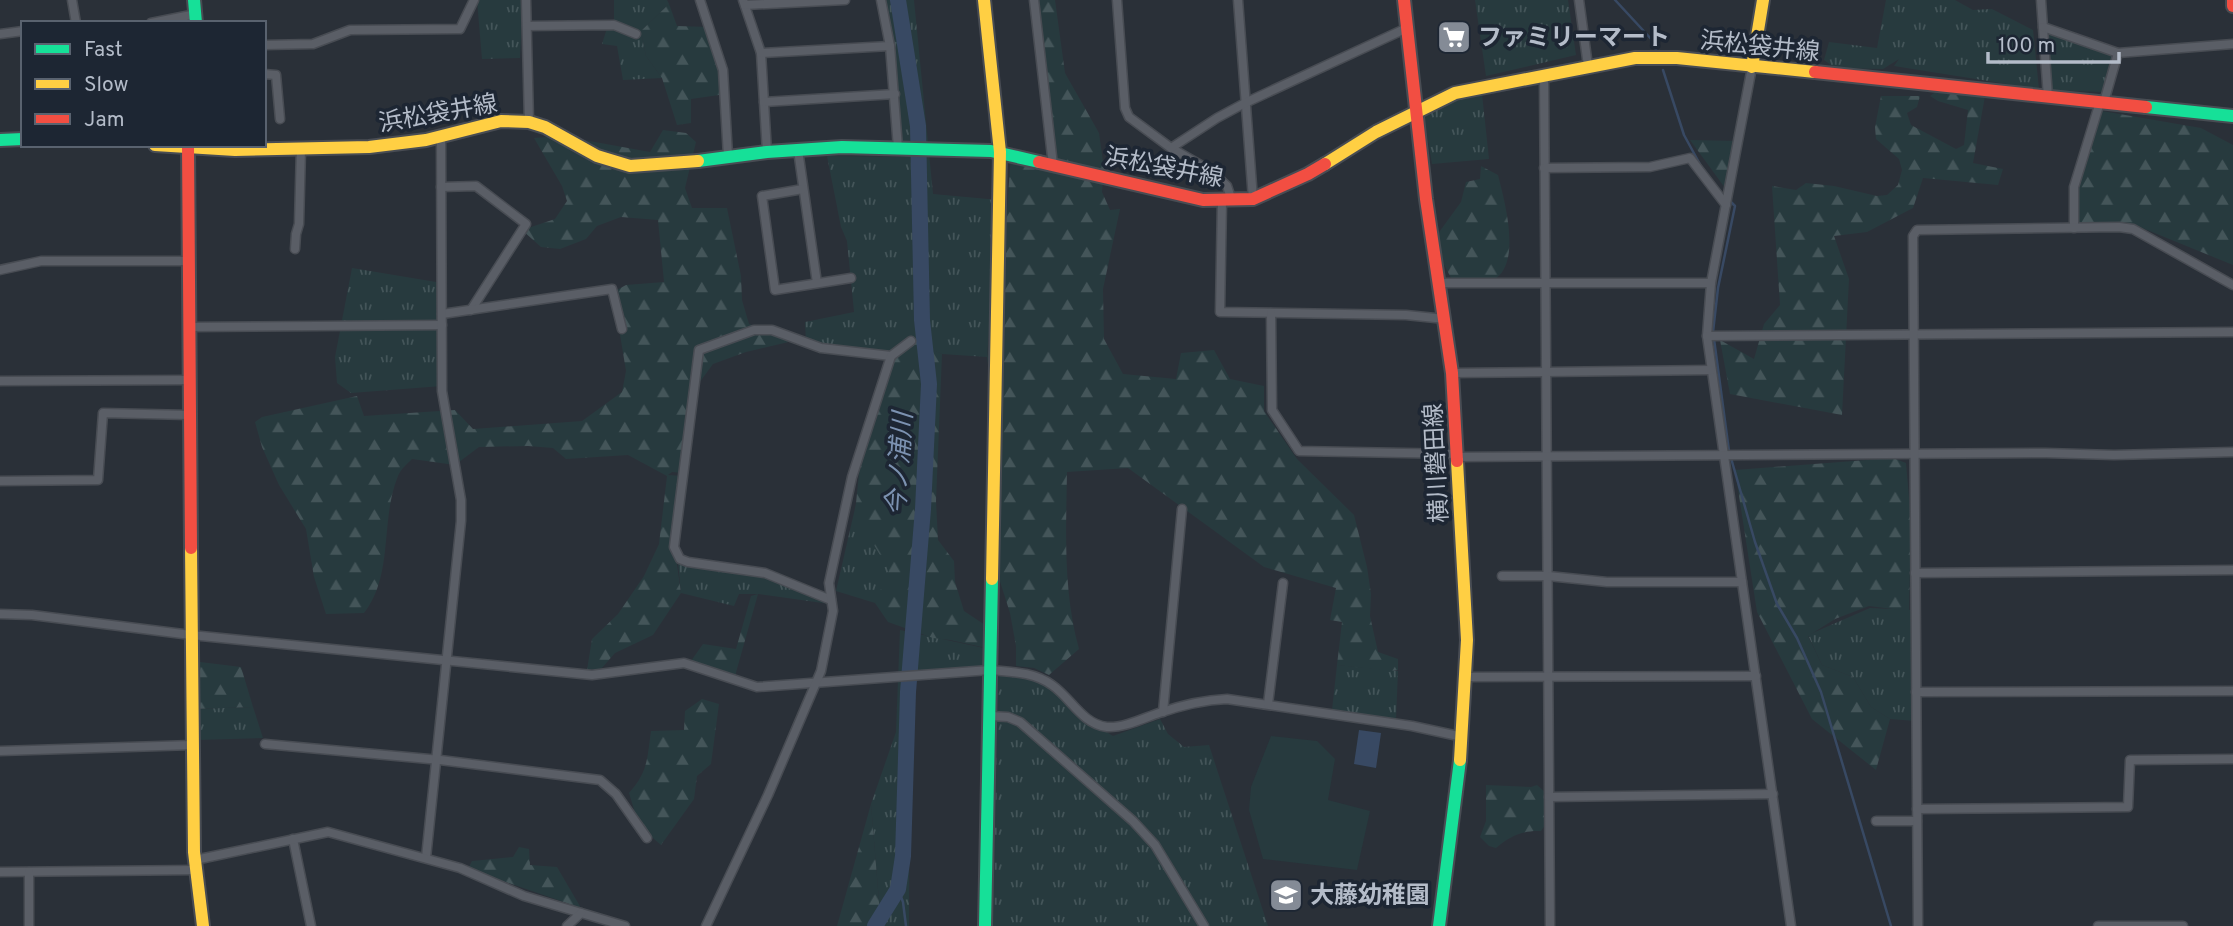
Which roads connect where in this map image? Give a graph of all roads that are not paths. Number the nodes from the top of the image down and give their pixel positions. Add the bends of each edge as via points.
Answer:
1 (72, 0) edge
2 (194, 0) edge
3 (474, 0) edge
4 (526, 0) edge
5 (700, 0) edge
6 (845, 0) edge
7 (881, 0) edge
8 (984, 0) edge
9 (1034, 0) edge
10 (1117, 0) edge
11 (1238, 0) edge
12 (1404, 0) edge
13 (1579, 0) edge
14 (1763, 0) edge
15 (2041, 0) edge
16 (2232, 0) edge
17 (744, 3) edge
18 (2233, 6) edge
19 (196, 19) edge
20 (76, 21) edge
21 (174, 21) edge
22 (527, 26) junction
23 (2043, 27) junction
24 (1407, 28) junction
25 (21, 31) edge
26 (0, 34) edge
27 (636, 34) dead end
28 (2233, 44) edge
29 (266, 45) edge
30 (890, 46) junction
31 (761, 53) junction
32 (2118, 53) junction
33 (1588, 66) junction
34 (1752, 67) junction
35 (266, 74) edge
36 (1544, 75) junction
37 (895, 94) junction
38 (2048, 97) junction
39 (764, 102) junction
40 (2102, 102) junction
41 (1245, 103) junction
42 (1416, 110) junction
43 (2233, 116) edge
44 (280, 119) dead end
45 (529, 122) junction
46 (441, 136) junction
47 (21, 139) edge
48 (0, 140) edge
49 (188, 147) edge
50 (898, 148) junction
51 (1171, 148) junction
52 (301, 149) junction
53 (798, 150) junction
54 (767, 152) junction
55 (1000, 152) junction
56 (728, 156) junction
57 (1053, 165) junction
58 (1545, 168) junction
59 (441, 187) junction
60 (803, 189) junction
61 (1253, 199) junction
62 (1227, 201) junction
63 (1726, 205) junction
64 (2074, 228) junction
65 (295, 249) dead end
66 (189, 261) junction
67 (0, 270) edge
68 (851, 278) dead end
69 (817, 283) junction
70 (1439, 283) junction
71 (1545, 283) junction
72 (1711, 283) junction
73 (2233, 285) edge
74 (471, 310) junction
75 (1271, 313) junction
76 (442, 314) junction
77 (1445, 319) junction
78 (442, 325) junction
79 (189, 327) junction
80 (622, 329) dead end
81 (2233, 332) edge
82 (1913, 335) junction
83 (1707, 337) junction
84 (911, 341) dead end
85 (891, 356) junction
86 (1711, 370) junction
87 (1545, 372) junction
88 (1452, 373) junction
89 (189, 380) junction
90 (0, 381) edge
91 (189, 415) junction
92 (2233, 452) edge
93 (1914, 454) junction
94 (1457, 455) junction
95 (1724, 456) junction
96 (1546, 457) junction
97 (0, 481) edge
98 (1182, 509) dead end
99 (2233, 570) edge
100 (1915, 573) junction
101 (1502, 576) dead end
102 (1548, 576) junction
103 (1742, 582) junction
104 (1283, 583) dead end
105 (831, 600) junction
106 (0, 614) edge
107 (191, 635) junction
108 (446, 660) junction
109 (990, 670) junction
110 (1548, 676) junction
111 (1756, 676) junction
112 (1466, 677) junction
113 (816, 683) junction
114 (2233, 691) edge
115 (1916, 692) junction
116 (1268, 704) junction
117 (1163, 712) junction
118 (990, 716) junction
119 (1463, 737) junction
120 (265, 744) dead end
121 (193, 745) junction
122 (0, 751) edge
123 (436, 759) junction
124 (2233, 759) edge
125 (1773, 794) junction
126 (1549, 797) junction
127 (1917, 809) junction
128 (1876, 821) dead end
129 (1917, 821) junction
130 (647, 838) dead end
131 (293, 839) junction
132 (426, 858) junction
133 (195, 865) junction
134 (0, 872) edge
135 (29, 872) junction
136 (581, 913) junction
137 (29, 926) edge
138 (204, 926) edge
139 (311, 926) edge
140 (567, 926) edge
141 (579, 926) edge
142 (625, 926) edge
143 (706, 926) edge
144 (985, 926) edge
145 (1204, 926) edge
146 (1439, 926) edge
147 (1550, 926) edge
148 (1791, 926) edge
149 (1918, 926) edge
150 (2098, 926) edge
151 (2183, 926) edge

1 - 20 street
2 - 19 main road
3 - 29 street via 460,29 350,30 313,44
4 - 22 street
5 - 56 street via 723,70
6 - 17 street
7 - 30 street
8 - 55 main road
9 - 57 street
10 - 51 street via 1125,108 1129,117
11 - 41 street
12 - 24 main road, 横川磐田線
13 - 33 street
14 - 34 main road
15 - 23 street
16 - 18 main road
17 - 31 street
19 - 21 street
22 - 27 street via 614,25
22 - 45 street
23 - 32 street
23 - 38 street
24 - 41 street
24 - 42 main road, 横川磐田線
25 - 26 street
28 - 32 street
30 - 31 street
30 - 37 street
31 - 39 street
32 - 40 street
33 - 34 main road, 浜松袋井線 via 1677,58
33 - 36 main road, 浜松袋井線
34 - 38 main road, 浜松袋井線
34 - 63 street
35 - 44 street via 276,75
36 - 42 main road, 浜松袋井線 via 1455,93
36 - 58 street
37 - 39 street
37 - 50 street
38 - 40 main road, 浜松袋井線
39 - 54 street
40 - 43 main road, 浜松袋井線
40 - 64 street via 2074,187
41 - 51 street
41 - 61 street
42 - 61 main road, 浜松袋井線 via 1308,174
42 - 70 main road, 横川磐田線
45 - 46 main road, 浜松袋井線 via 500,121
45 - 56 main road, 浜松袋井線 via 597,156 630,166
46 - 52 main road, 浜松袋井線 via 402,144
46 - 59 street
47 - 48 main road
49 - 52 main road, 浜松袋井線
49 - 66 main road
50 - 53 main road, 浜松袋井線
50 - 55 main road, 浜松袋井線
51 - 62 street via 1227,186
52 - 65 street
53 - 54 main road, 浜松袋井線
53 - 60 street
54 - 56 main road, 浜松袋井線
55 - 57 main road, 浜松袋井線
55 - 109 main road
57 - 62 main road, 浜松袋井線 via 1200,200
58 - 63 street via 1650,167 1690,158
58 - 71 street
59 - 74 street via 477,186 526,224
59 - 76 street
60 - 69 street
60 - 69 street via 762,196 775,290
61 - 62 main road, 浜松袋井線
62 - 75 street via 1220,312
63 - 72 street
64 - 73 street via 2133,229
64 - 82 street via 1917,230 1913,236
66 - 67 street via 41,261
66 - 79 main road
68 - 69 street
70 - 71 street
70 - 77 main road, 横川磐田線
71 - 72 street
71 - 87 street
72 - 83 street
74 - 76 street
74 - 80 street via 612,289
75 - 77 street
75 - 94 street via 1272,410 1299,451
76 - 78 street
77 - 88 main road, 横川磐田線
78 - 79 street
78 - 108 street via 443,391 461,500
79 - 89 main road
81 - 82 street
82 - 83 street
82 - 93 street
83 - 86 street
84 - 85 street
85 - 105 street via 852,477 829,583
85 - 105 street via 821,348 772,330 754,330 699,350 674,547 680,559 765,573
86 - 87 street
86 - 95 street
87 - 88 street
87 - 96 street
88 - 94 main road, 横川磐田線
89 - 90 street
89 - 91 main road
91 - 97 street via 103,413 98,480
91 - 107 main road
92 - 93 street
93 - 95 street
93 - 100 street
94 - 96 street
94 - 112 main road, 横川磐田線
95 - 96 street
95 - 103 street
96 - 102 street
98 - 117 street
99 - 100 street
100 - 115 street
101 - 102 street
102 - 103 street via 1607,582
102 - 110 street
103 - 111 street
104 - 116 street
105 - 113 street via 833,611
106 - 107 street
107 - 108 street
107 - 121 main road
108 - 113 street via 592,674 684,663 757,687
108 - 123 street
109 - 113 street
109 - 117 street via 1036,676 1052,684 1091,721 1107,727
109 - 118 main road
110 - 111 street
110 - 112 street
110 - 126 street
111 - 125 street
112 - 119 main road, 横川磐田線
113 - 143 street
114 - 115 street
115 - 127 street
116 - 117 street via 1204,700
116 - 119 street
118 - 144 main road
118 - 145 street via 1020,722 1133,821 1155,845
119 - 146 main road, 横川磐田線
120 - 123 street
121 - 122 street
121 - 133 main road
123 - 130 street via 600,780 616,794
123 - 132 street
124 - 127 street via 2130,760 2128,807
125 - 126 street
125 - 148 street
126 - 147 street
127 - 129 street
128 - 129 street
129 - 149 street
131 - 132 street via 328,832
131 - 133 street
131 - 139 street
132 - 136 street
133 - 135 street
133 - 138 main road
134 - 135 street
135 - 137 street
136 - 140 street
136 - 141 street
136 - 142 street
150 - 151 street

